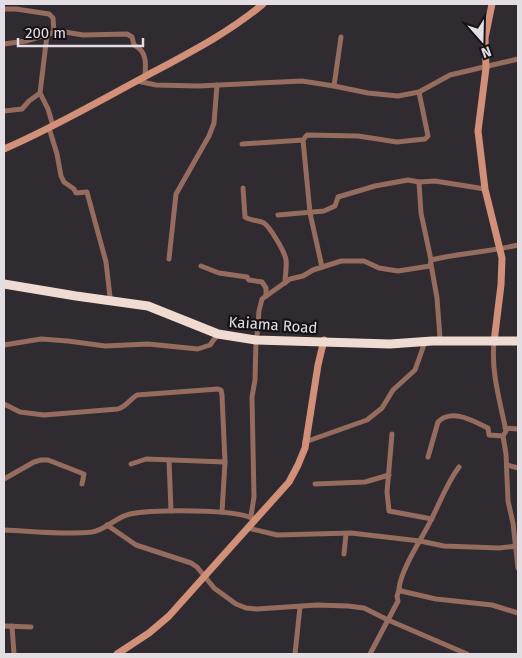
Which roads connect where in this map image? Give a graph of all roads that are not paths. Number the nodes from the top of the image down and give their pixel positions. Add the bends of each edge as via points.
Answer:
1 (262, 4) edge
2 (492, 4) edge
3 (15, 6) edge
4 (4, 9) edge
5 (54, 32) junction
6 (47, 35) junction
7 (341, 37) dead end
8 (4, 44) edge
9 (518, 59) edge
10 (486, 68) junction
11 (145, 76) junction
12 (137, 81) junction
13 (217, 85) junction
14 (334, 86) junction
15 (419, 92) junction
16 (40, 93) junction
17 (4, 111) edge
18 (51, 127) junction
19 (303, 140) junction
20 (242, 144) dead end
21 (4, 149) edge
22 (419, 182) junction
23 (243, 188) dead end
24 (485, 189) junction
25 (310, 213) junction
26 (278, 215) dead end
27 (518, 245) edge
28 (500, 249) junction
29 (169, 259) dead end
30 (431, 262) junction
31 (201, 266) dead end
32 (322, 267) junction
33 (4, 282) edge
34 (285, 283) junction
35 (110, 296) junction
36 (266, 296) junction
37 (218, 334) junction
38 (256, 338) junction
39 (440, 338) junction
40 (518, 339) edge
41 (494, 340) junction
42 (321, 341) junction
43 (425, 342) junction
44 (4, 346) edge
45 (4, 404) edge
46 (505, 428) junction
47 (518, 429) edge
48 (392, 434) dead end
49 (504, 436) junction
50 (305, 442) junction
51 (428, 457) dead end
52 (169, 460) junction
53 (225, 462) junction
54 (131, 464) dead end
55 (507, 465) junction
56 (459, 467) dead end
57 (518, 468) edge
58 (389, 475) junction
59 (4, 479) edge
60 (82, 484) dead end
61 (315, 484) dead end
62 (171, 511) junction
63 (222, 512) junction
64 (253, 518) junction
65 (432, 519) junction
66 (107, 525) junction
67 (248, 528) junction
68 (4, 530) edge
69 (346, 534) junction
70 (420, 541) junction
71 (516, 546) edge
72 (344, 554) dead end
73 (518, 568) edge
74 (205, 577) junction
75 (399, 590) junction
76 (300, 607) junction
77 (518, 613) edge
78 (388, 620) junction
79 (4, 626) edge
80 (12, 626) junction
81 (31, 627) dead end
82 (14, 654) edge
83 (117, 654) edge
84 (295, 654) edge
85 (370, 654) edge
86 (468, 654) edge

1 - 11 street via 219,36
2 - 10 street via 485,38
3 - 4 street
3 - 5 street via 49,14 53,18
5 - 6 street
5 - 11 street via 127,34 147,62
6 - 8 street
6 - 16 street
7 - 14 street
9 - 10 street
10 - 15 street via 450,75
10 - 24 street via 478,131
11 - 12 street
12 - 13 street via 156,85
12 - 18 street
13 - 14 street via 302,81
13 - 29 street via 214,122 209,136 176,194
14 - 15 street via 398,96
15 - 19 street via 428,136 425,139 397,142 358,136 307,135
16 - 17 street via 22,108
16 - 18 street via 48,109
18 - 21 street
18 - 35 street via 60,176 76,193 87,192 106,262
19 - 20 street
19 - 25 street
22 - 24 street via 435,181
22 - 25 street via 408,180 375,186 338,197 333,206
22 - 30 street via 421,213
23 - 34 street via 246,217 263,222 269,228 284,255
24 - 28 street
25 - 26 street
25 - 32 street
27 - 28 street
28 - 30 street via 455,254
28 - 41 street via 501,285
30 - 32 street via 425,267 398,271 353,260
30 - 39 street
31 - 36 street via 219,274 239,275 262,282
32 - 34 street
33 - 35 highway, Kaiama Road
33 - 37 highway, Kaiama Road via 58,294 148,306
34 - 36 street
35 - 38 highway, Kaiama Road via 150,303 226,333
36 - 38 street via 261,303
37 - 38 highway, Kaiama Road
37 - 44 street via 210,345 198,349 148,344 105,346 41,339
38 - 42 highway, Kaiama Road
38 - 64 street via 252,397
39 - 41 highway, Kaiama Road
39 - 42 highway, Kaiama Road
40 - 41 highway, Kaiama Road
41 - 43 highway, Kaiama Road
41 - 46 street via 495,378
42 - 43 highway, Kaiama Road
42 - 50 street
43 - 50 street via 415,370 393,390 382,408 367,420
45 - 53 street via 20,412 44,415 118,409 138,395 218,389 222,395
46 - 47 street
46 - 49 street
48 - 58 street
49 - 51 street via 489,435 488,428 464,417 448,416 438,422
49 - 55 street
50 - 64 street via 289,482
52 - 53 street
52 - 54 street via 146,459
52 - 62 street
53 - 63 street
55 - 57 street
55 - 71 street via 508,501
56 - 65 street
58 - 61 street via 365,482
58 - 65 street via 390,512
59 - 60 street via 34,462 48,460 84,474
62 - 63 street
62 - 66 street via 130,514
63 - 64 street
64 - 67 street
65 - 70 street
66 - 68 street via 94,532
66 - 74 street via 136,545 191,563
67 - 69 street via 277,535
67 - 74 street
69 - 70 street
69 - 72 street
70 - 71 street via 480,548
70 - 75 street
71 - 73 street
74 - 76 street via 214,588 246,608
74 - 83 street via 169,616
75 - 77 street via 436,599 492,605
75 - 78 street via 398,601
76 - 78 street via 364,608
76 - 84 street
78 - 85 street
78 - 86 street
79 - 80 street
80 - 81 street
80 - 82 street

